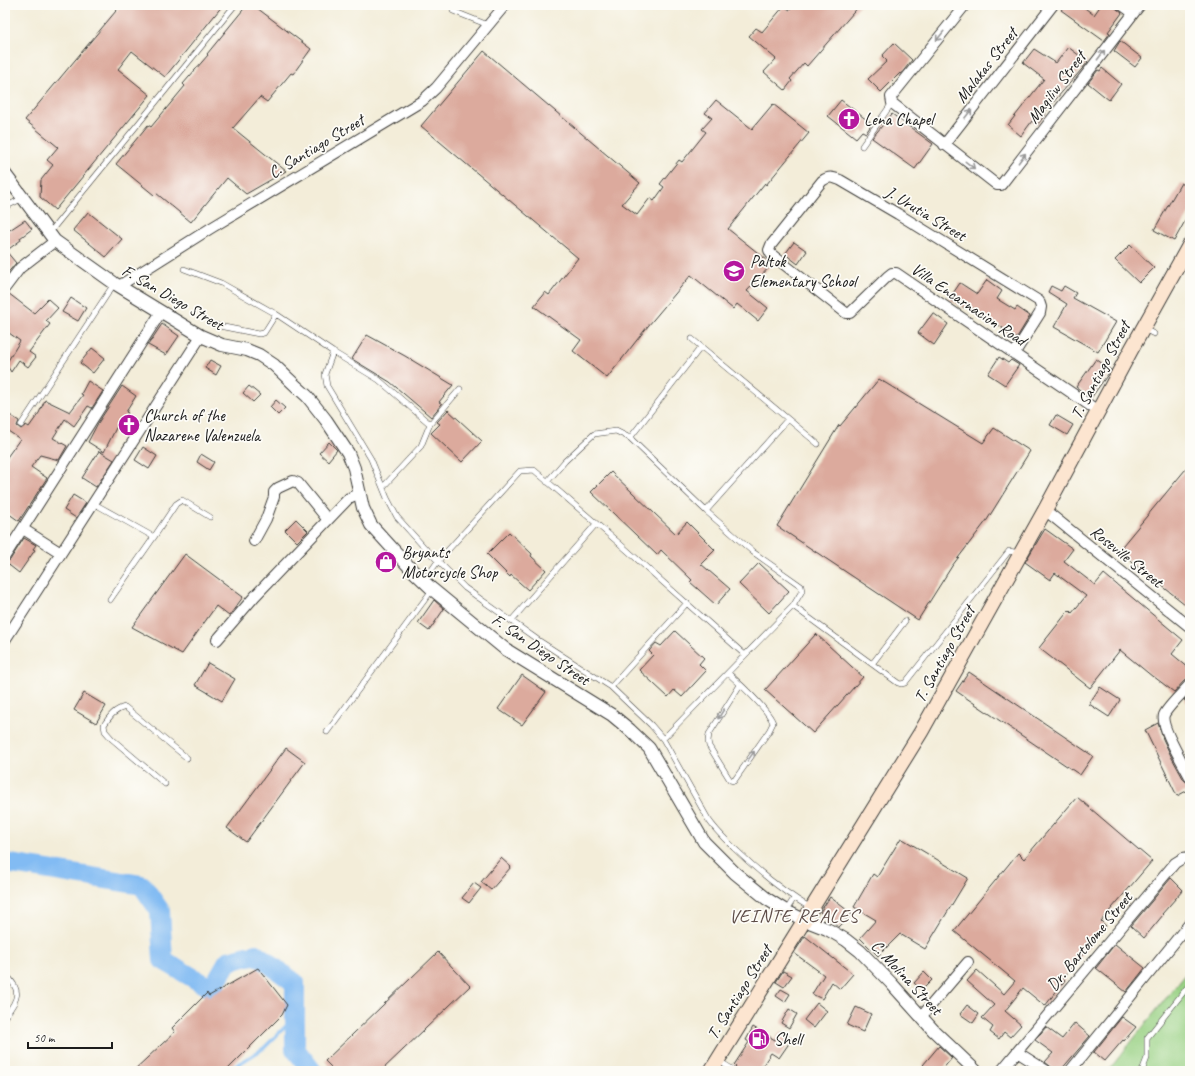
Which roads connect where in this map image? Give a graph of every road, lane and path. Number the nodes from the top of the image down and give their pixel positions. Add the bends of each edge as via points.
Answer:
1 (235, 5) edge
2 (505, 5) edge
3 (965, 5) edge
4 (1053, 5) edge
5 (1122, 5) edge
6 (1136, 9) edge
7 (453, 11) dead end
8 (488, 26) junction
9 (892, 103) junction
10 (944, 145) junction
11 (862, 146) dead end
12 (5, 174) edge
13 (23, 198) junction
14 (5, 207) edge
15 (52, 237) junction
16 (1190, 244) edge
17 (771, 254) joint
18 (184, 269) dead end
19 (117, 284) junction
20 (5, 288) edge
21 (161, 312) junction
22 (276, 314) junction
23 (214, 325) dead end
24 (201, 336) junction
25 (692, 340) dead end
26 (701, 347) junction
27 (334, 352) junction
28 (1014, 354) junction
29 (460, 389) dead end
30 (1098, 411) junction
31 (788, 419) junction
32 (20, 424) dead end
33 (430, 424) junction
34 (630, 438) junction
35 (818, 444) dead end
36 (547, 482) junction
37 (383, 487) junction
38 (360, 494) junction
39 (93, 503) junction
40 (1045, 510) junction
41 (706, 511) junction
42 (210, 516) dead end
43 (328, 520) junction
44 (596, 524) junction
45 (23, 529) junction
46 (154, 537) junction
47 (254, 541) dead end
48 (61, 553) junction
49 (1020, 554) junction
50 (5, 556) edge
51 (438, 561) junction
52 (428, 585) junction
53 (110, 600) dead end
54 (687, 603) junction
55 (793, 606) junction
56 (511, 621) junction
57 (905, 621) dead end
58 (1190, 627) edge
59 (5, 640) edge
60 (217, 640) dead end
61 (745, 655) junction
62 (872, 664) junction
63 (728, 673) junction
64 (740, 684) junction
65 (1190, 684) edge
66 (611, 687) junction
67 (326, 732) dead end
68 (663, 739) junction
69 (187, 758) dead end
70 (1189, 771) edge
71 (165, 784) dead end
72 (1190, 856) edge
73 (794, 898) junction
74 (811, 908) junction
75 (786, 911) junction
76 (804, 920) junction
77 (1190, 922) edge
78 (968, 962) dead end
79 (5, 974) edge
80 (1190, 984) edge
81 (5, 1016) edge
82 (921, 1017) junction
83 (1017, 1052) junction
84 (714, 1066) edge
85 (732, 1069) dead end
86 (976, 1071) edge
87 (1001, 1071) edge
88 (1047, 1071) edge
89 (1070, 1071) edge
90 (1142, 1071) edge

1 - 15 lane
2 - 8 street, C. Santiago Street
3 -> 9 street via 891,97
10 -> 4 street, Malakas Street
5 - 6 street
10 -> 6 street, Magiliw Street via 997,185 1002,185
7 - 8 lane
8 - 19 street, C. Santiago Street via 422,101
9 - 10 street
9 - 11 lane
12 - 13 street, F. San Diego Street
13 - 14 lane
13 - 15 street, F. San Diego Street
15 - 19 street, F. San Diego Street
15 - 20 street via 20,268
16 - 30 main road, T. Santiago Street via 1148,332
17 - 28 street, Villa Encarnacion Road via 846,313 850,313 887,276 896,273
17 - 28 street, J. Urutia Street via 771,245 822,181 832,177 840,180 1039,301 1040,313
18 - 22 lane via 221,283
19 - 21 street, F. San Diego Street
19 - 32 lane
21 - 24 street, F. San Diego Street
21 - 45 street
22 - 23 lane via 264,333 259,334
22 - 27 lane
24 - 38 street, F. San Diego Street via 222,345 259,355 274,365 307,396 348,453
24 - 39 street
25 - 26 lane
26 - 31 lane
26 - 34 lane
27 - 33 lane via 379,380
27 - 37 lane via 326,374 327,386 371,459
28 - 30 street, Villa Encarnacion Road
29 - 33 lane
30 - 40 main road, T. Santiago Street
31 - 35 lane
31 - 41 lane
33 - 37 lane via 421,446
34 - 36 lane via 616,431 594,434
34 - 41 lane
36 - 44 lane
36 - 51 lane via 534,470 520,471
37 - 51 lane via 397,517
38 - 43 street via 349,498
38 - 52 street, F. San Diego Street via 371,525
39 - 46 lane
39 - 48 street
40 - 49 main road, T. Santiago Street
40 - 58 street, Roseville Street
41 - 55 lane via 752,552 801,586 802,591
42 - 46 lane via 182,500 176,504
43 - 47 street via 298,483 294,482 274,492 266,519
43 - 60 street
44 - 54 lane
44 - 56 lane
45 - 48 street
45 - 50 street
46 - 53 lane
48 - 59 street
49 - 62 lane via 1009,552 905,683 898,683
49 - 74 main road, T. Santiago Street via 921,732
51 - 52 lane
51 - 56 lane via 464,588
52 - 67 lane
52 - 75 street, F. San Diego Street via 505,649 612,715 630,730 649,748 704,842 735,873
54 - 61 lane
54 - 66 lane
55 - 61 lane
55 - 62 lane
56 - 66 lane
57 - 62 lane
61 - 63 lane
63 - 64 lane
63 - 68 lane
64 -> 64 lane via 709,734 708,741 730,780 734,781 773,725 772,719
65 - 70 street via 1163,720 1171,742
66 - 68 lane
68 - 73 lane via 715,830 755,868
69 - 71 lane via 125,708 116,709 109,717 104,725 112,739
72 - 83 street, Dr. Bartolome Street via 1175,863
73 - 74 lane
73 - 75 lane
74 - 76 main road, T. Santiago Street
75 - 76 street, F. San Diego Street
76 - 82 street, C. Molina Street via 827,929 860,951
76 - 84 main road, T. Santiago Street
77 - 89 street
78 - 82 street
79 - 81 lane via 15,985 17,998
80 - 90 lane via 1147,1038 1147,1058
82 - 86 street, C. Molina Street
83 - 87 street, Dr. Bartolome Street
83 - 88 street
84 - 85 lane

